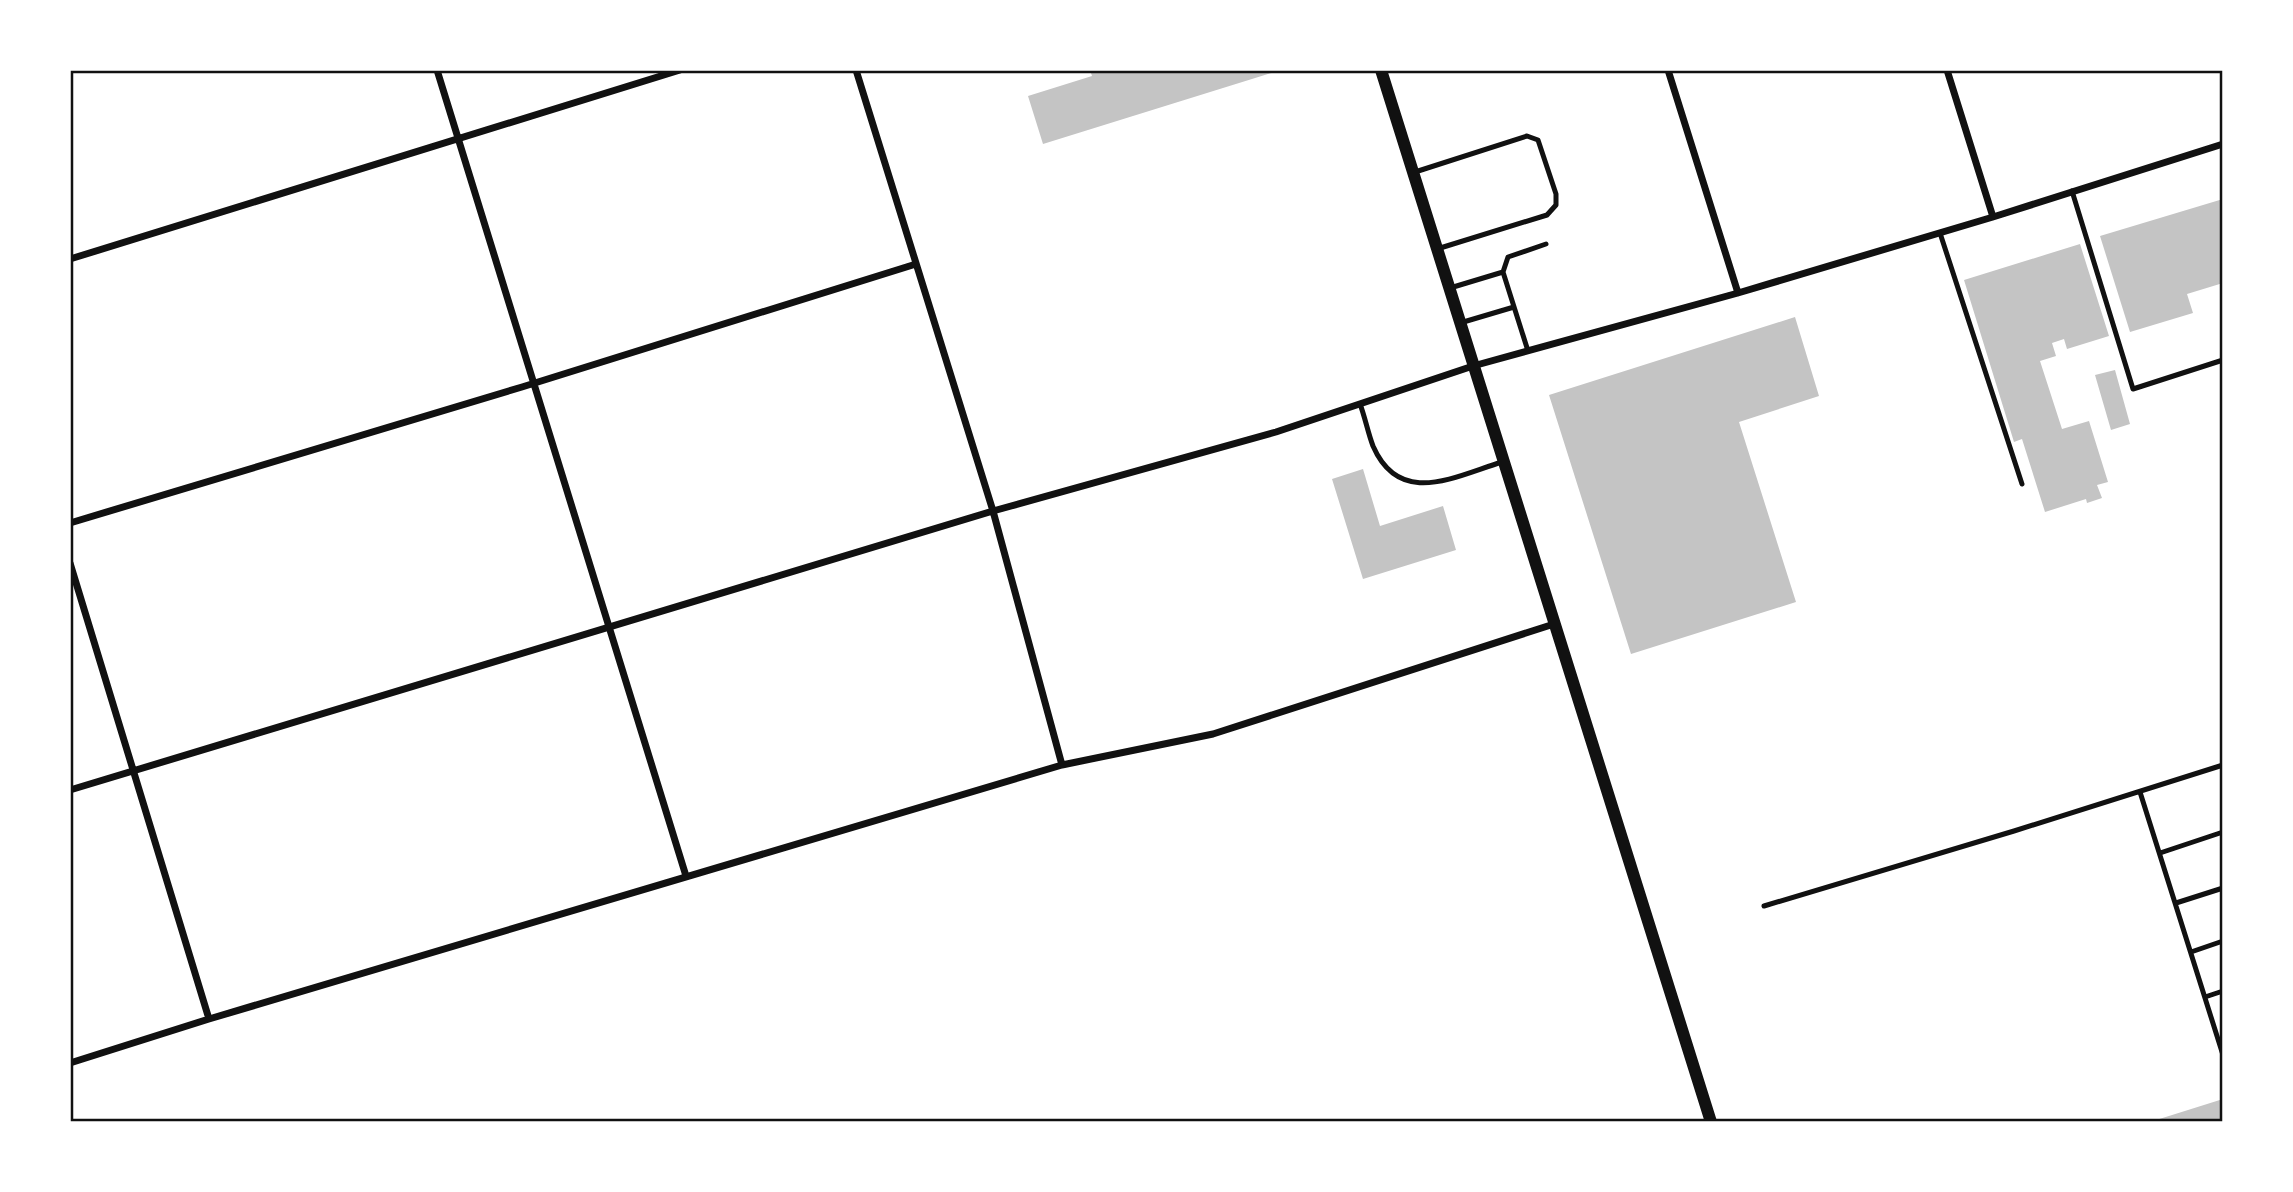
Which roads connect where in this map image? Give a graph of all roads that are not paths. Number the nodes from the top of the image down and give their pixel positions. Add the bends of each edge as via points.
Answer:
1 (437, 70) edge
2 (680, 70) edge
3 (856, 70) edge
4 (1381, 70) edge
5 (1668, 70) edge
6 (1947, 70) edge
7 (457, 139) junction
8 (2223, 144) edge
9 (1413, 173) junction
10 (2072, 191) junction
11 (1993, 217) junction
12 (1940, 233) junction
13 (1546, 244) dead end
14 (1437, 248) junction
15 (70, 259) edge
16 (916, 264) junction
17 (1503, 272) junction
18 (1449, 288) junction
19 (1738, 293) junction
20 (1514, 307) junction
21 (1460, 323) junction
22 (1528, 351) junction
23 (2223, 360) edge
24 (1473, 366) junction
25 (532, 384) junction
26 (1360, 404) junction
27 (1503, 461) junction
28 (2022, 484) dead end
29 (993, 511) junction
30 (70, 523) edge
31 (70, 563) edge
32 (1555, 624) junction
33 (610, 626) junction
34 (1062, 765) junction
35 (2223, 765) edge
36 (134, 771) junction
37 (70, 790) edge
38 (2140, 792) junction
39 (2223, 832) edge
40 (2160, 853) junction
41 (686, 876) junction
42 (2223, 888) edge
43 (2176, 903) junction
44 (1764, 906) dead end
45 (2223, 941) edge
46 (2191, 952) junction
47 (2223, 991) edge
48 (2205, 997) junction
49 (209, 1019) junction
50 (2221, 1040) edge
51 (2223, 1055) edge
52 (70, 1063) edge
53 (1711, 1122) edge

1 - 7 street
2 - 7 street
3 - 16 street
4 - 9 street
5 - 19 street
6 - 11 street
7 - 15 street
7 - 25 street
8 - 10 street
9 - 14 street
9 - 14 lane via 1532,137 1538,140 1556,194 1556,205 1547,215
10 - 11 street
10 - 23 lane via 2133,388
11 - 12 street
12 - 19 street
12 - 28 lane
13 - 17 lane via 1508,257
14 - 18 street
16 - 25 street
16 - 29 street
17 - 18 lane
17 - 20 lane
18 - 21 street
19 - 22 street
20 - 21 lane
20 - 22 lane
21 - 24 street
22 - 24 street
24 - 26 street
24 - 27 street
25 - 30 street
25 - 33 street
26 - 27 lane via 1374,447 1388,469 1405,481 1425,485
26 - 29 street
27 - 32 street
29 - 33 street
29 - 34 street
31 - 36 street
32 - 34 street via 1213,734
32 - 53 street
33 - 36 street
33 - 41 street
34 - 41 street
35 - 38 lane
36 - 37 street
36 - 49 street
38 - 40 lane
38 - 44 lane
39 - 40 lane
40 - 43 lane
41 - 49 street
42 - 43 lane
43 - 46 lane
45 - 46 lane
46 - 48 lane
47 - 48 lane
48 - 50 lane
49 - 52 street
50 - 51 lane

